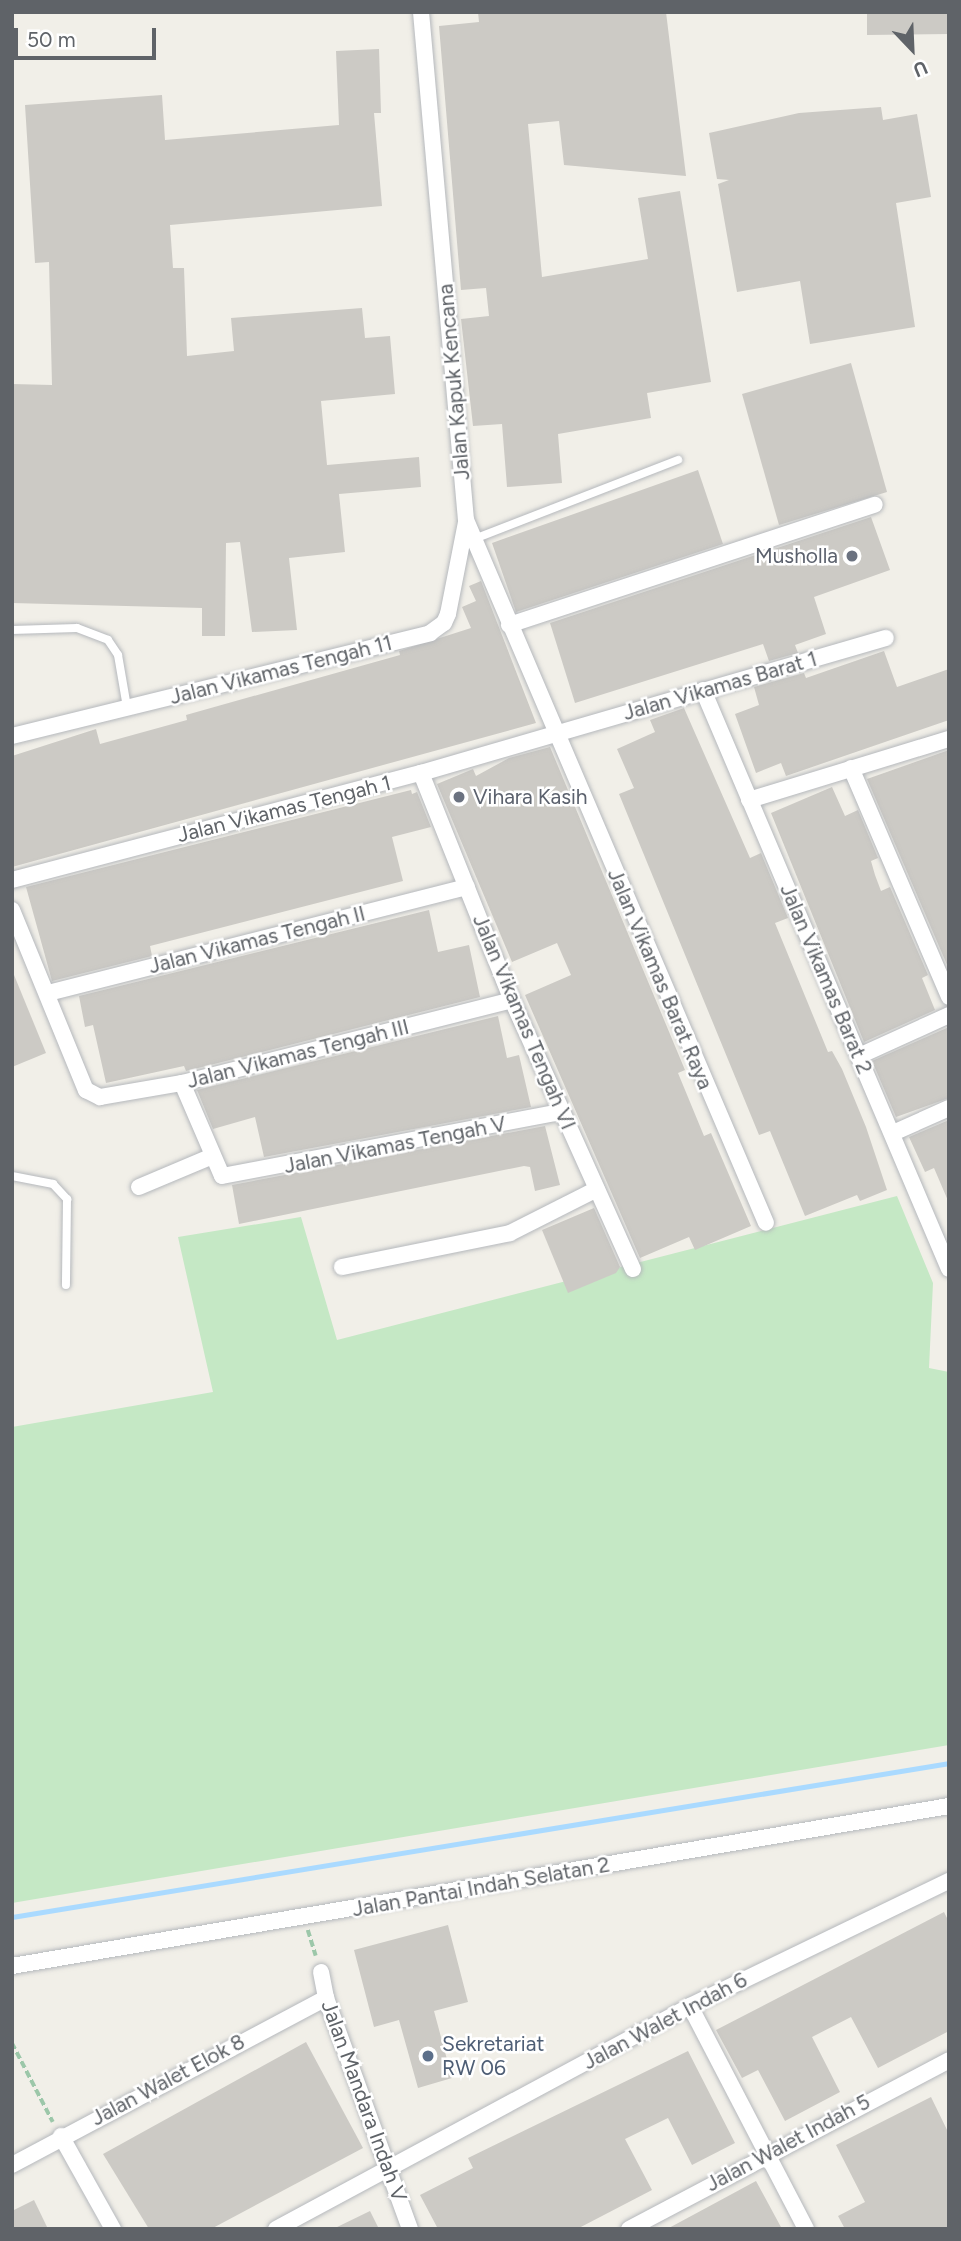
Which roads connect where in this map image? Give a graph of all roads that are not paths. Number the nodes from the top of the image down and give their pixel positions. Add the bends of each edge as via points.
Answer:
1 (421, 12) edge
2 (678, 460) dead end
3 (875, 505) dead end
4 (466, 520) junction
5 (474, 539) junction
6 (509, 625) junction
7 (12, 630) edge
8 (886, 638) dead end
9 (703, 690) junction
10 (127, 707) junction
11 (555, 734) junction
12 (12, 736) edge
13 (949, 739) edge
14 (851, 768) junction
15 (421, 774) junction
16 (749, 800) junction
17 (12, 880) edge
18 (467, 887) junction
19 (12, 910) edge
20 (48, 993) junction
21 (949, 997) edge
22 (512, 1000) junction
23 (949, 1015) edge
24 (859, 1056) junction
25 (182, 1083) junction
26 (949, 1108) edge
27 (562, 1112) junction
28 (893, 1132) junction
29 (211, 1157) junction
30 (12, 1176) edge
31 (139, 1187) dead end
32 (597, 1189) junction
33 (766, 1223) dead end
34 (941, 1233) edge
35 (342, 1266) dead end
36 (633, 1269) dead end
37 (949, 1269) edge
38 (66, 1285) dead end
39 (949, 1806) edge
40 (947, 1880) edge
41 (12, 1966) edge
42 (321, 1972) road end
43 (326, 1998) junction
44 (690, 2006) junction
45 (949, 2060) edge
46 (61, 2136) junction
47 (764, 2154) junction
48 (12, 2165) edge
49 (389, 2170) junction
50 (113, 2229) edge
51 (276, 2229) edge
52 (410, 2229) edge
53 (629, 2229) edge
54 (806, 2229) edge

1 - 4 street, Jalan Kapuk Kencana
2 - 5 lane
3 - 6 street
4 - 5 street, Jalan Kapuk Kencana
4 - 10 street, Jalan Vikamas Tengah 11 via 448,614 444,624 430,633
5 - 6 street, Jalan Kapuk Kencana
6 - 11 street, Jalan Kapuk Kencana
7 - 10 lane via 77,628 108,640 118,654
8 - 9 street, Jalan Vikamas Barat 1
9 - 11 street, Jalan Vikamas Barat 1
9 - 16 street, Jalan Vikamas Barat 2
10 - 12 street, Jalan Vikamas Tengah 11
11 - 15 street, Jalan Vikamas Tengah 1
11 - 33 street, Jalan Vikamas Barat Raya
13 - 14 street
14 - 16 street
14 - 21 street
15 - 17 street, Jalan Vikamas Tengah 1
15 - 18 street, Jalan Vikamas Tengah VI
16 - 24 street, Jalan Vikamas Barat 2
18 - 20 street, Jalan Vikamas Tengah II
18 - 22 street, Jalan Vikamas Tengah VI
19 - 20 street
20 - 25 street, Jalan Vikamas Tengah III via 86,1090 93,1096 117,1097
22 - 25 street, Jalan Vikamas Tengah III
22 - 27 street, Jalan Vikamas Tengah VI
23 - 24 street
24 - 28 street, Jalan Vikamas Barat 2
25 - 29 street
26 - 28 street
27 - 29 street, Jalan Vikamas Tengah V via 229,1177 215,1170
27 - 32 street, Jalan Vikamas Tengah VI
28 - 34 street, Jalan Vikamas Barat 2
29 - 31 street
30 - 38 lane via 53,1184 67,1199
32 - 35 street via 510,1233
32 - 36 street, Jalan Vikamas Tengah VI
34 - 37 street, Jalan Vikamas Barat 2
39 - 41 street, Jalan Pantai Indah Selatan 2
40 - 44 street, Jalan Walet Indah 6
42 - 43 street, Jalan Mandara Indah V
43 - 46 street, Jalan Walet Elok 8
43 - 49 street, Jalan Mandara Indah V
44 - 47 street
44 - 49 street, Jalan Walet Indah 6
45 - 47 street, Jalan Walet Indah 5
46 - 48 street, Jalan Walet Elok 8
46 - 50 street
47 - 53 street, Jalan Walet Indah 5
47 - 54 street
49 - 51 street, Jalan Walet Indah 6
49 - 52 street, Jalan Mandara Indah V

